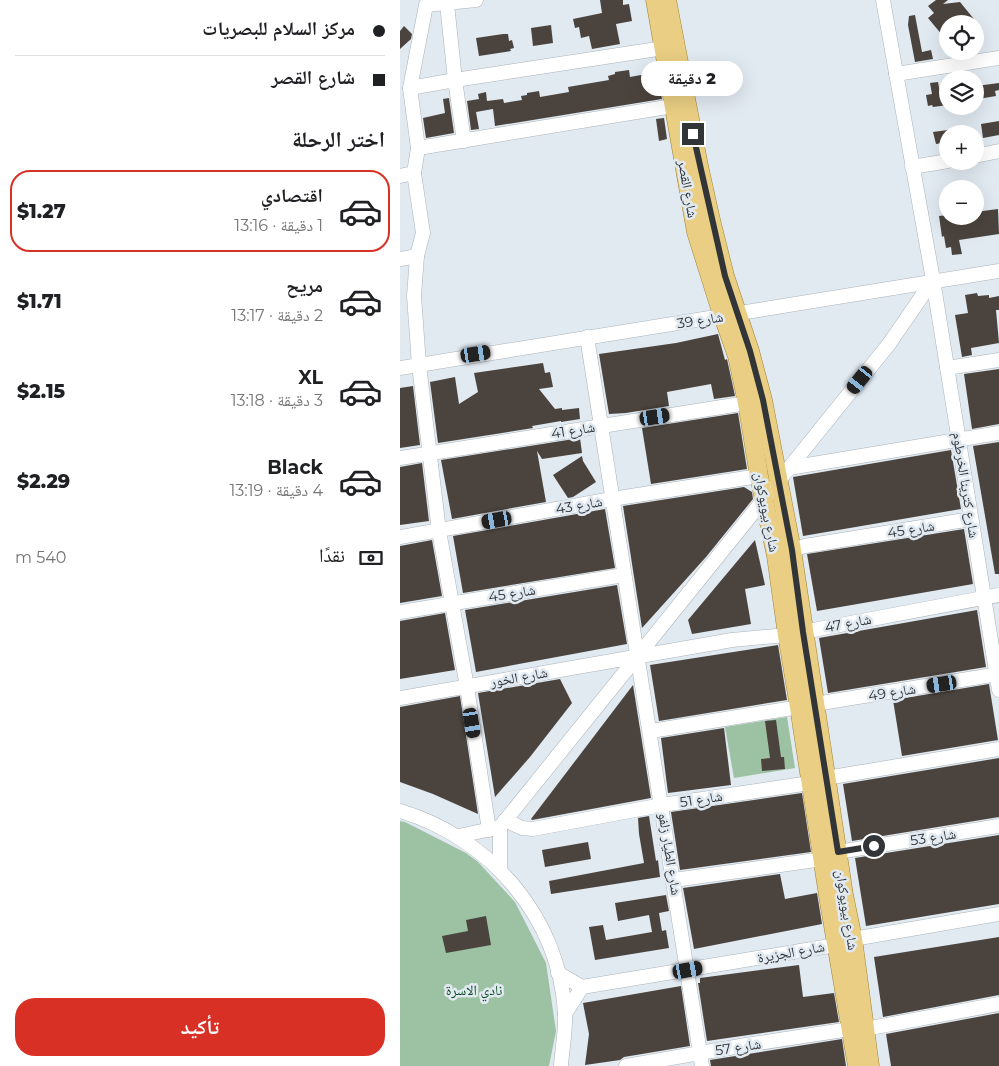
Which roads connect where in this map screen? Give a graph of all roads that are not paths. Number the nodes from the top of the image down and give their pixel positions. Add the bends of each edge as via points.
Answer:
1 (476, 0) edge
2 (655, 0) edge
3 (667, 0) edge
4 (883, 0) edge
5 (447, 4) junction
6 (664, 48) junction
7 (999, 58) edge
8 (896, 74) junction
9 (454, 80) junction
10 (410, 88) junction
11 (673, 106) junction
12 (464, 141) junction
13 (418, 148) junction
14 (999, 152) edge
15 (984, 154) edge
16 (939, 162) edge
17 (912, 167) junction
18 (407, 175) edge
19 (417, 256) junction
20 (400, 259) edge
21 (999, 271) edge
22 (932, 280) junction
23 (407, 297) edge
24 (730, 315) junction
25 (587, 337) junction
26 (999, 360) edge
27 (419, 365) junction
28 (400, 368) edge
29 (947, 368) junction
30 (747, 403) junction
31 (600, 425) junction
32 (999, 433) edge
33 (959, 440) junction
34 (430, 453) junction
35 (400, 458) edge
36 (784, 474) junction
37 (759, 476) junction
38 (612, 499) junction
39 (765, 499) junction
40 (971, 519) junction
41 (439, 531) junction
42 (400, 537) edge
43 (792, 550) junction
44 (624, 575) junction
45 (999, 595) edge
46 (984, 598) junction
47 (452, 603) junction
48 (400, 612) edge
49 (795, 633) junction
50 (638, 656) junction
51 (998, 674) edge
52 (467, 687) junction
53 (999, 690) edge
54 (400, 698) edge
55 (807, 706) junction
56 (650, 731) junction
57 (999, 749) edge
58 (818, 780) junction
59 (662, 805) junction
60 (400, 811) edge
61 (498, 826) junction
62 (999, 826) edge
63 (458, 836) junction
64 (830, 855) junction
65 (500, 870) junction
66 (674, 880) junction
67 (999, 914) edge
68 (844, 942) junction
69 (688, 970) junction
70 (558, 973) junction
71 (582, 987) junction
72 (999, 1004) edge
73 (565, 1014) junction
74 (857, 1029) junction
75 (701, 1059) edge
76 (560, 1066) edge
77 (626, 1066) edge
78 (857, 1066) edge
79 (870, 1066) edge

1 - 5 street
2 - 6 main road, شارع القصر
3 - 24 main road, شارع القصر via 699,166 725,276
4 - 8 street, شارع كترينا الخرطوم
5 - 9 street
5 - 10 street via 426,5
6 - 9 street
6 - 11 main road, شارع القصر
7 - 8 street
8 - 17 street, شارع كترينا الخرطوم
9 - 10 street
9 - 12 street
10 - 13 street
11 - 12 street
11 - 24 main road, شارع القصر via 696,232
12 - 13 street
13 - 18 street
14 - 15 street
16 - 17 street
17 - 22 street, شارع كترينا الخرطوم
18 - 19 street via 423,233
19 - 20 street
19 - 23 street
21 - 22 street, شارع 39
22 - 24 street, شارع 39
22 - 29 street, شارع كترينا الخرطوم
22 - 36 street via 889,344
23 - 27 street
24 - 25 street, شارع 39
24 - 30 main road, شارع بيويوكوان
24 - 36 main road, شارع بيويوكوان via 763,400
25 - 27 street, شارع 39
25 - 31 street, شارع الطيار زلفو
26 - 29 street
27 - 28 street, شارع 39
27 - 34 street
29 - 33 street, شارع كترينا الخرطوم
30 - 31 street, شارع 41
30 - 37 main road, شارع بيويوكوان
31 - 34 street, شارع 41
31 - 38 street, شارع الطيار زلفو
32 - 33 street
33 - 36 street
33 - 40 street, شارع كترينا الخرطوم
34 - 35 street, شارع 41
34 - 41 street
36 - 39 street
36 - 43 main road, شارع بيويوكوان
37 - 38 street, شارع 43
37 - 39 main road, شارع بيويوكوان
38 - 41 street, شارع 43
38 - 44 street, شارع الطيار زلفو
39 - 49 main road, شارع بيويوكوان
39 - 50 street
40 - 43 street, شارع 45
40 - 46 street, شارع كترينا الخرطوم
41 - 42 street, شارع 43
41 - 47 street
43 - 49 main road, شارع بيويوكوان
44 - 47 street, شارع 45
44 - 50 street, شارع الطيار زلفو
45 - 46 street, شارع 47
46 - 49 street, شارع 47
46 - 51 street, شارع كترينا الخرطوم
47 - 48 street, شارع 45
47 - 52 street
49 - 50 street, شارع 47
49 - 55 main road, شارع بيويوكوان
50 - 52 street, شارع الخور
50 - 56 street, شارع الطيار زلفو
50 - 61 street
51 - 53 street, شارع كترينا الخرطوم
51 - 55 street, شارع 49
52 - 54 street, شارع الخور
52 - 61 street
55 - 56 street, شارع 49
55 - 58 main road, شارع بيويوكوان
56 - 59 street, شارع الطيار زلفو
57 - 58 street, شارع 51
58 - 59 street, شارع 51
58 - 64 main road, شارع بيويوكوان
59 - 61 street, شارع 51 via 534,829
59 - 66 street, شارع الطيار زلفو
60 - 63 street via 422,817
61 - 63 street
61 - 65 street
62 - 64 street, شارع 53
63 - 65 street
64 - 66 street, شارع 53
64 - 68 main road, شارع بيويوكوان via 844,895
65 - 70 street via 526,900 545,935
66 - 69 street, شارع الطيار زلفو
67 - 68 street, شارع الجزيرة
68 - 69 street, شارع الجزيرة
68 - 74 main road, شارع بيويوكوان
69 - 71 street, شارع الجزيرة
69 - 75 street, شارع الطيار زلفو
70 - 71 street
70 - 73 street
71 - 73 street
72 - 74 street, شارع 57
73 - 76 street
74 - 75 street, شارع 57
74 - 78 main road, شارع بيويوكوان
74 - 79 main road, شارع بيويوكوان
75 - 77 street, شارع 57

